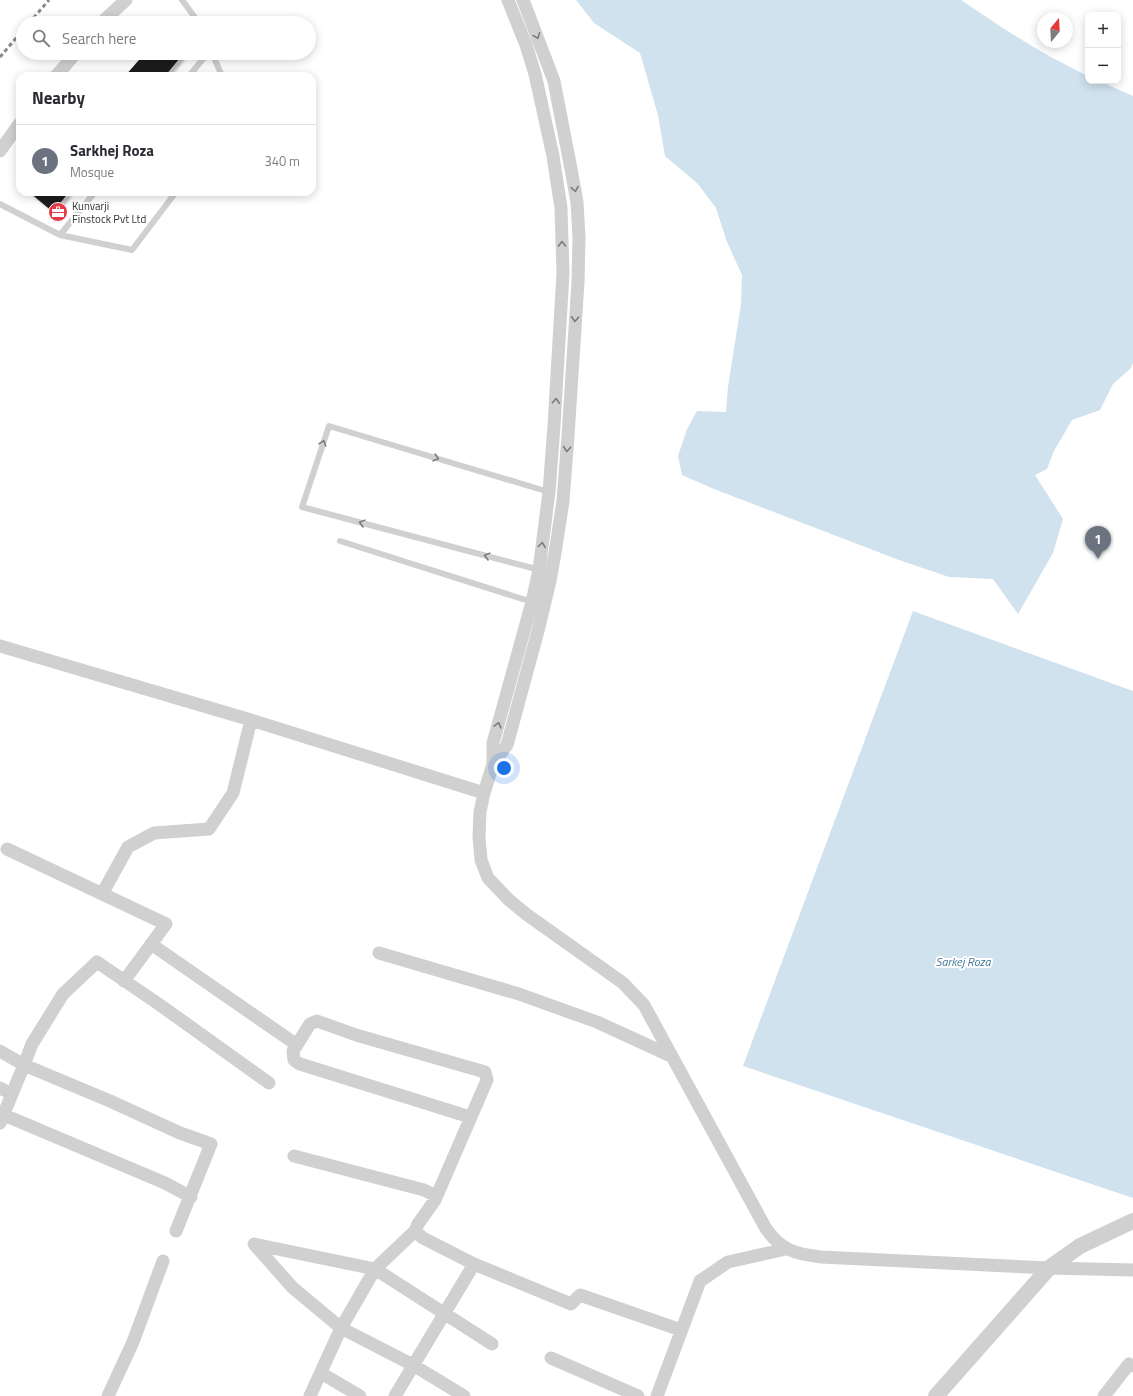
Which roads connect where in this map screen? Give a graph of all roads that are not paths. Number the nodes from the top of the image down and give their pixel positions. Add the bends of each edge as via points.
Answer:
1 (126, 0) edge
2 (182, 0) edge
3 (508, 0) edge
4 (523, 0) edge
5 (109, 16) edge
6 (194, 16) edge
7 (70, 60) edge
8 (202, 60) edge
9 (215, 60) edge
10 (59, 72) edge
11 (192, 72) edge
12 (220, 72) edge
13 (16, 129) edge
14 (0, 151) edge
15 (571, 168) junction
16 (555, 171) junction
17 (92, 196) edge
18 (173, 196) edge
19 (0, 204) edge
20 (561, 224) junction
21 (578, 224) junction
22 (60, 235) junction
23 (563, 273) junction
24 (578, 274) junction
25 (554, 426) junction
26 (569, 428) junction
27 (549, 492) junction
28 (340, 541) dead end
29 (545, 571) junction
30 (532, 602) junction
31 (0, 646) edge
32 (511, 676) junction
33 (524, 680) junction
34 (251, 720) junction
35 (493, 764) junction
36 (484, 793) junction
37 (7, 849) dead end
38 (102, 894) junction
39 (151, 944) junction
40 (379, 953) dead end
41 (124, 980) junction
42 (297, 1046) junction
43 (0, 1051) edge
44 (671, 1056) junction
45 (24, 1065) junction
46 (269, 1084) dead end
47 (0, 1088) edge
48 (12, 1094) junction
49 (470, 1117) junction
50 (2, 1119) edge
51 (294, 1156) dead end
52 (190, 1196) junction
53 (436, 1196) junction
54 (1133, 1221) edge
55 (415, 1230) junction
56 (176, 1231) dead end
57 (786, 1249) junction
58 (163, 1261) dead end
59 (474, 1264) junction
60 (1049, 1268) junction
61 (375, 1270) junction
62 (1133, 1270) edge
63 (444, 1313) junction
64 (341, 1328) junction
65 (681, 1330) junction
66 (492, 1344) dead end
67 (551, 1358) dead end
68 (413, 1365) junction
69 (1133, 1366) edge
70 (321, 1373) junction
71 (108, 1396) edge
72 (310, 1396) edge
73 (360, 1396) edge
74 (395, 1396) edge
75 (464, 1396) edge
76 (638, 1396) edge
77 (657, 1396) edge
78 (936, 1396) edge
79 (1104, 1396) edge

1 - 5 street
2 - 6 lane
3 - 16 street via 535,74
4 -> 15 street via 554,81
7 - 10 street
8 - 11 lane
9 - 12 lane
13 - 14 street
15 - 16 street
15 -> 21 street
16 - 20 street
17 - 22 lane
18 - 22 lane via 132,250
19 - 22 lane
20 - 21 street
23 -> 20 street
21 - 24 street
23 - 24 street
25 -> 23 street
24 -> 26 street
25 - 26 street
25 - 27 street
26 -> 29 street via 563,501
29 -> 27 street
29 -> 27 lane via 302,507 329,426
28 - 30 lane
29 - 30 street
29 - 33 street via 538,632
30 - 32 street
31 - 34 street
32 - 33 street
35 -> 32 street via 493,743
33 - 35 street via 507,745
34 - 36 street
34 - 38 street via 233,793 209,829 154,833 128,847
35 - 36 street
36 - 44 street via 480,812 481,860 488,878 504,896 526,914 628,988 644,1005
37 - 38 street
38 - 39 street via 166,924
39 - 41 street
39 - 42 street
40 - 44 street via 526,997 597,1022
41 - 45 street via 97,962 63,994 32,1044
41 - 46 street
42 - 49 street via 293,1051 294,1060 300,1064
42 - 49 street via 310,1024 317,1021 356,1035 485,1072 487,1080
43 - 45 street
44 - 57 street via 765,1227
45 - 48 street
45 - 52 street via 211,1144
47 - 48 street
48 - 50 street
49 - 53 street
50 - 52 street via 164,1183
51 - 53 street via 424,1190
52 - 56 street
53 - 55 street
54 - 60 street via 1080,1246
55 - 59 street via 423,1238
55 - 61 street
57 - 60 street via 821,1257
57 - 65 street via 728,1262 700,1281
58 - 71 street via 133,1342
59 - 63 street
59 - 65 street via 571,1304 580,1295
60 - 62 street
60 - 78 street
61 - 63 street
61 - 64 street
61 - 64 street via 254,1244 292,1287
63 - 66 street
63 - 68 street
64 - 68 street
64 - 70 street
65 - 77 street
67 - 76 street
68 - 74 street
68 - 75 street
69 - 79 street via 1129,1364
70 - 72 street
70 - 73 street

